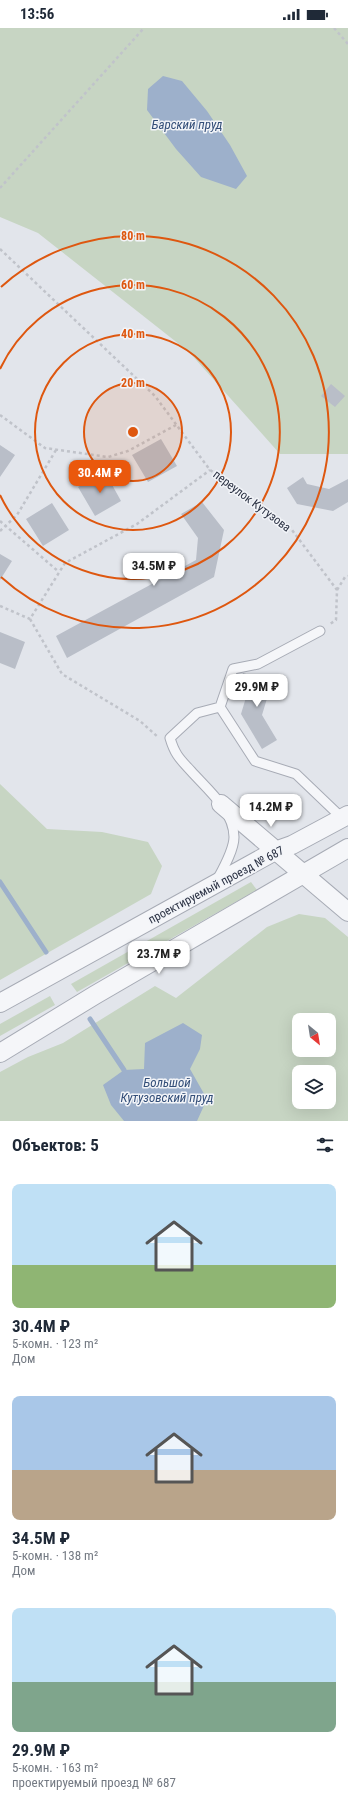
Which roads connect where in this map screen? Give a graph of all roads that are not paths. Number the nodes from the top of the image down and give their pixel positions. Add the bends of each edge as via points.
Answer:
1 (320, 631) road end
2 (220, 707) junction
3 (221, 804) junction
4 (345, 817) edge
5 (348, 848) edge
6 (275, 851) junction
7 (304, 874) junction
8 (214, 885) junction
9 (348, 912) edge
10 (0, 1003) edge
11 (0, 1053) edge

1 - 2 lane via 258,664 233,669
2 - 3 lane via 197,713 170,738 174,752
2 - 4 lane via 255,761 296,774
3 - 6 street
3 - 8 lane via 230,821 234,837 226,862
4 - 6 street, проектируемый проезд № 687 via 292,846
5 - 7 street
6 - 7 street
6 - 8 street, проектируемый проезд № 687
7 - 9 street
7 - 11 street
8 - 10 street, проектируемый проезд № 687

